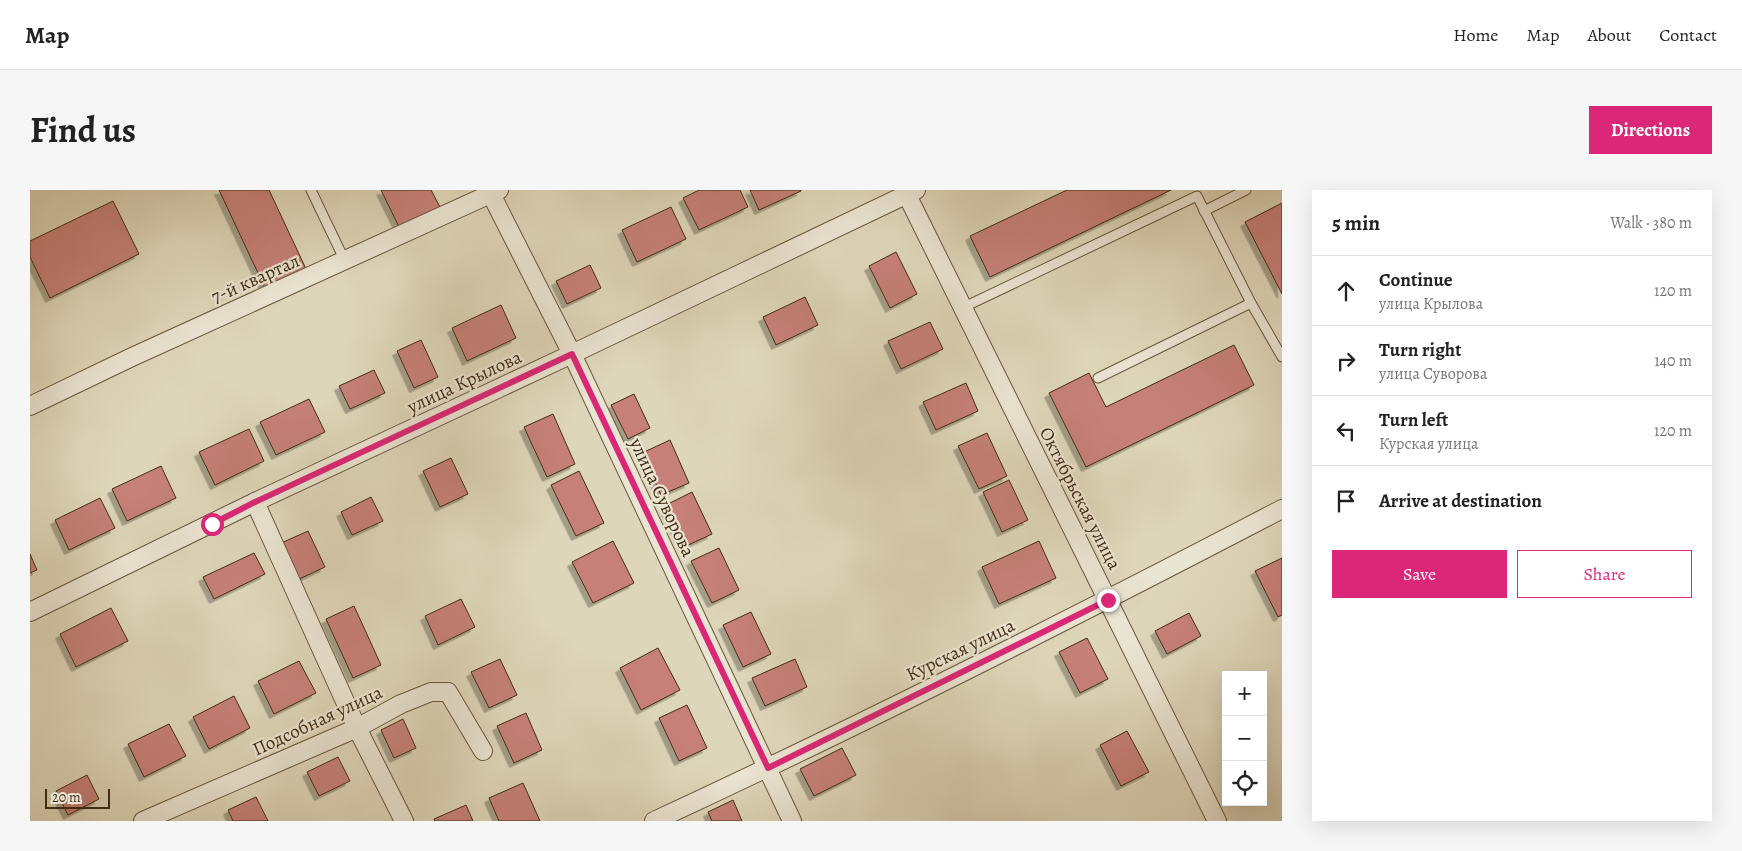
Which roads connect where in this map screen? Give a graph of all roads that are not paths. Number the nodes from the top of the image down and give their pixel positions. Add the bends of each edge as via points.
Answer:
1 (311, 190) edge
2 (1246, 190) edge
3 (495, 192) edge
4 (911, 192) edge
5 (1204, 211) junction
6 (345, 261) junction
7 (1251, 303) junction
8 (962, 308) junction
9 (572, 354) junction
10 (1282, 357) edge
11 (1098, 378) dead end
12 (30, 406) edge
13 (255, 502) junction
14 (1282, 509) edge
15 (1108, 600) junction
16 (30, 612) edge
17 (357, 728) junction
18 (484, 751) dead end
19 (768, 768) junction
20 (143, 821) edge
21 (404, 821) edge
22 (654, 821) edge
23 (792, 821) edge
24 (1218, 821) edge

1 - 6 lane
2 - 5 lane
3 - 6 street, 7-й квартал
3 - 9 street, улица Суворова
4 - 8 street, Октябрьская улица
4 - 9 street, улица Крылова
5 - 7 lane
5 - 8 lane via 1197,196
6 - 12 street, 7-й квартал
7 - 10 lane
7 - 11 lane
8 - 15 street, Октябрьская улица
9 - 13 street, улица Крылова
9 - 19 street, улица Суворова
13 - 16 street, улица Крылова
13 - 17 street
14 - 15 street, Курская улица
15 - 19 street, Курская улица
15 - 24 street, Октябрьская улица
17 - 18 street, Подсобная улица via 431,692 448,692
17 - 20 street, Подсобная улица
17 - 21 street
19 - 22 street, Курская улица
19 - 23 street, улица Суворова

